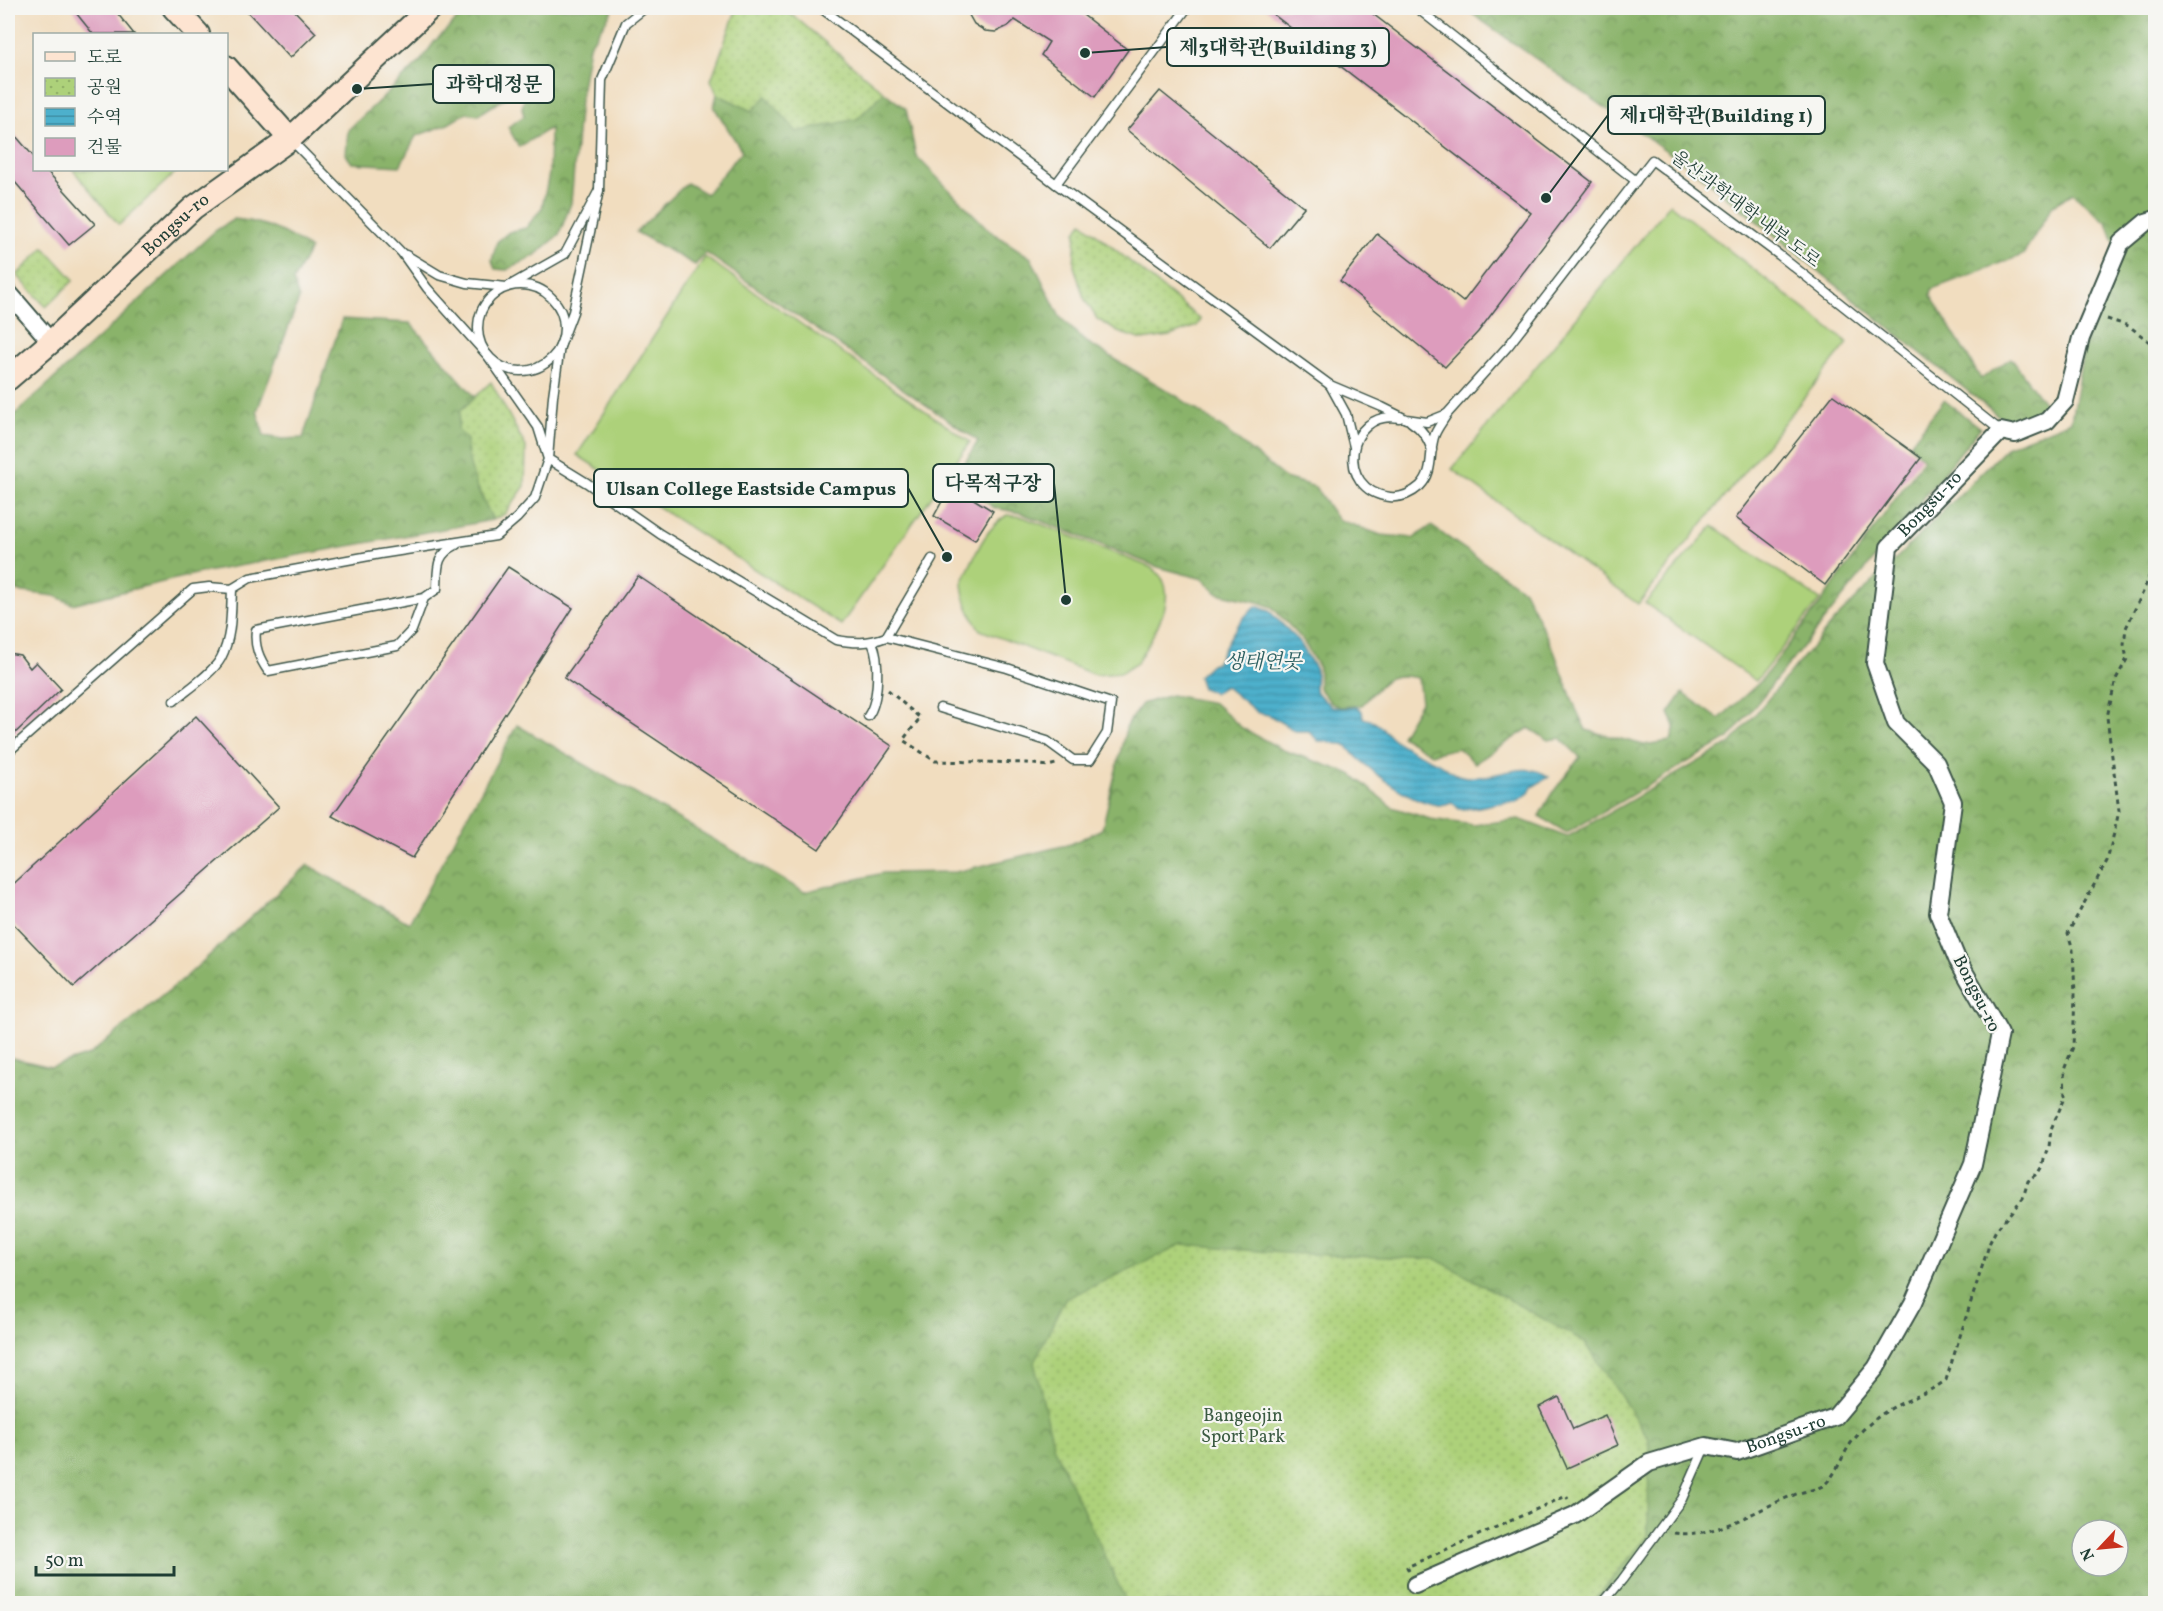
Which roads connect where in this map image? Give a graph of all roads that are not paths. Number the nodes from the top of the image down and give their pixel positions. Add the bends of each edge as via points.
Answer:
1 (174, 8) edge
2 (430, 8) edge
3 (645, 8) edge
4 (821, 8) edge
5 (1187, 8) edge
6 (1417, 8) edge
7 (197, 33) edge
8 (228, 69) edge
9 (290, 139) junction
10 (1636, 181) junction
11 (1056, 184) junction
12 (599, 190) junction
13 (2156, 219) edge
14 (402, 253) junction
15 (507, 287) junction
16 (8, 292) edge
17 (51, 342) junction
18 (560, 346) junction
19 (488, 356) junction
20 (8, 379) edge
21 (1330, 385) junction
22 (1447, 414) junction
23 (1406, 419) junction
24 (2001, 431) junction
25 (1354, 447) junction
26 (1431, 450) junction
27 (548, 459) junction
28 (462, 542) junction
29 (932, 559) dead end
30 (232, 589) junction
31 (424, 598) junction
32 (886, 637) junction
33 (872, 642) junction
34 (174, 701) dead end
35 (940, 708) dead end
36 (868, 716) dead end
37 (8, 752) edge
38 (1706, 1446) junction
39 (1415, 1585) dead end
40 (1602, 1604) edge

1 - 7 main road
2 - 9 main road, Bongsu-ro
3 - 12 lane via 626,23 602,80
4 - 11 lane
5 - 11 lane
6 - 10 lane
8 - 9 main road
9 - 14 lane
9 - 17 main road, Bongsu-ro via 193,208
10 - 22 lane, 울산과학대학 내부 도로 via 1509,345
10 - 24 lane, 울산과학대학 내부 도로 via 1652,160
11 - 21 lane
12 - 15 lane via 565,254
12 - 18 lane via 573,312
13 - 24 street via 2146,222 2121,243 2081,338 2065,401 2047,421 2015,435
14 - 15 lane via 439,275 467,283
14 - 19 lane via 427,288
15 - 18 lane via 535,288 557,305 562,318
15 - 19 lane via 486,302 480,315 478,330
16 - 17 street
17 - 20 main road, Bongsu-ro
18 - 19 lane via 546,362 526,370 512,370
18 - 27 lane
19 - 27 lane via 538,427
21 - 23 lane
21 - 25 lane via 1346,414
22 - 23 lane via 1427,422
22 - 26 lane, 울산과학대학 내부 도로
23 - 25 lane via 1379,419 1367,426
23 - 26 lane via 1427,437
24 - 38 street, Bongsu-ro via 1889,547 1875,663 1896,723 1936,764 1953,802 1938,913 1957,959 2000,1034 1973,1164 1913,1303 1876,1368 1836,1417 1737,1452
25 - 26 lane via 1355,472 1362,482 1377,493 1395,497 1419,487 1427,477 1432,464
27 - 28 lane via 535,498 517,518 496,536
27 - 33 lane via 660,534 836,640
28 - 30 lane via 250,578
28 - 31 lane via 443,552 437,589
29 - 32 lane
30 - 34 lane via 229,638 221,659
30 - 37 lane via 193,589
31 - 31 lane via 256,630 261,661 267,671 397,646 412,630
32 - 33 lane
32 - 35 lane via 1007,668 1111,703 1107,733 1090,760 1073,760 1047,741
33 - 36 lane via 876,653 876,701
38 - 39 street, Bongsu-ro via 1649,1463 1575,1515
38 - 40 lane via 1682,1499

